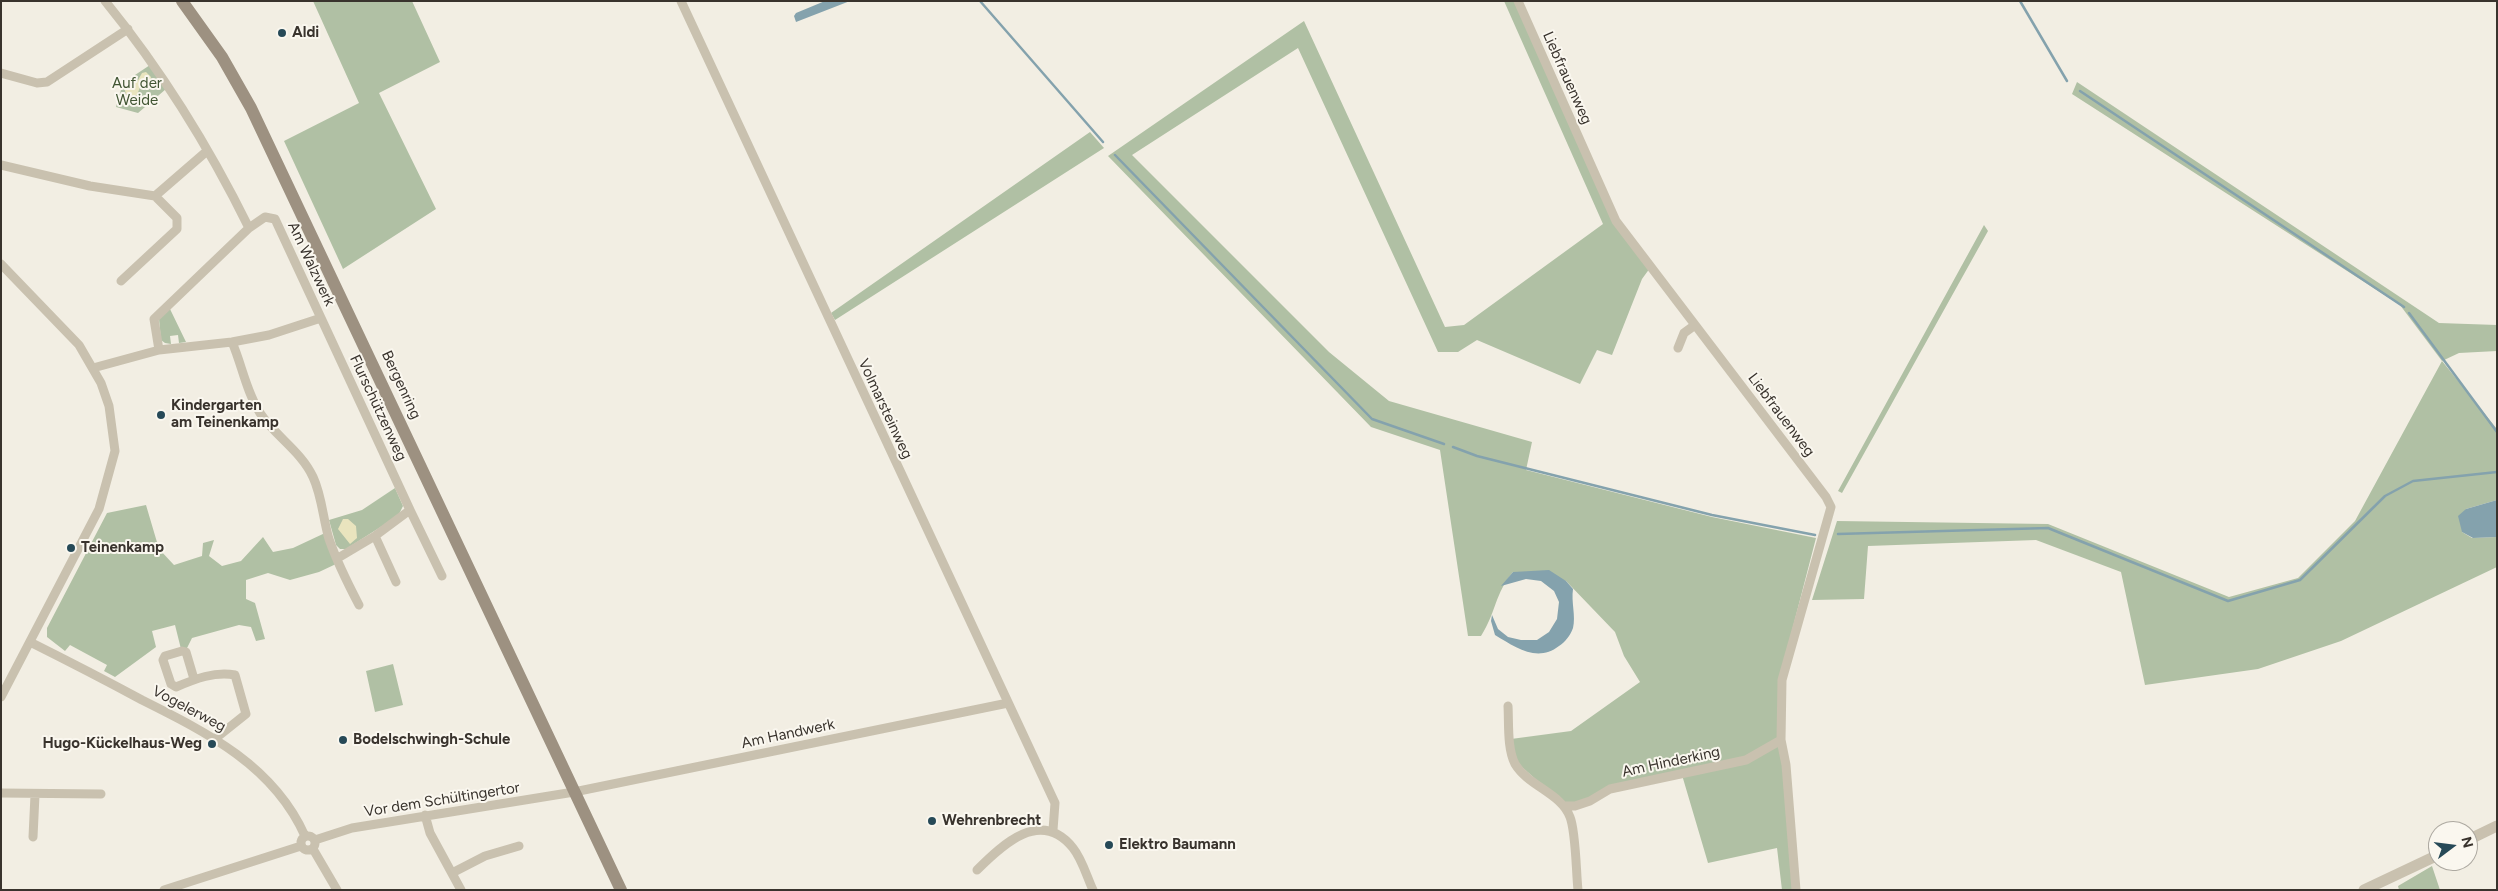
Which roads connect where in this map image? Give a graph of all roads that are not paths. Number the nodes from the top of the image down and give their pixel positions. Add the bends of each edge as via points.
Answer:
1 (105, 1) edge
2 (182, 1) edge
3 (681, 1) edge
4 (1518, 1) edge
5 (128, 29) junction
6 (1, 73) edge
7 (207, 151) junction
8 (1, 165) edge
9 (155, 196) junction
10 (249, 228) junction
11 (1, 264) edge
12 (121, 281) dead end
13 (321, 318) junction
14 (1695, 325) junction
15 (232, 342) junction
16 (1678, 348) dead end
17 (159, 350) junction
18 (93, 368) junction
19 (410, 510) junction
20 (375, 536) junction
21 (338, 558) junction
22 (442, 576) dead end
23 (396, 582) dead end
24 (359, 605) dead end
25 (30, 642) junction
26 (194, 679) dead end
27 (1, 697) edge
28 (1008, 703) junction
29 (1508, 706) dead end
30 (216, 738) junction
31 (1781, 740) junction
32 (574, 792) junction
33 (1, 793) edge
34 (101, 794) dead end
35 (35, 795) junction
36 (1565, 806) junction
37 (425, 815) junction
38 (2497, 826) edge
39 (1053, 830) junction
40 (2478, 835) edge
41 (305, 836) junction
42 (32, 837) dead end
43 (314, 845) junction
44 (301, 846) junction
45 (519, 846) dead end
46 (2428, 860) edge
47 (977, 870) dead end
48 (452, 873) junction
49 (164, 890) edge
50 (337, 890) edge
51 (461, 890) edge
52 (621, 890) edge
53 (1093, 890) edge
54 (1578, 890) edge
55 (1796, 890) edge
56 (2364, 890) edge

1 - 5 street
2 - 32 main road, Bergenring via 222,57 251,108
3 - 28 street, Volmarsteinweg
4 - 14 street, Liebfrauenweg via 1616,221
5 - 6 street via 47,82 37,83
5 - 7 street via 166,81
7 - 9 street
7 - 10 street
8 - 9 street via 90,186
9 - 12 street via 177,218 177,229
10 - 13 street, Am Walzwerk via 265,217 275,219
10 - 17 street, Am Walzwerk via 154,319
11 - 18 street via 79,345
13 - 15 street, Am Walzwerk
13 - 19 street, Flurschützenweg
14 - 16 street via 1684,333
14 - 31 street, Liebfrauenweg via 1831,507 1782,680
15 - 17 street, Am Walzwerk
15 - 21 street via 259,411 313,477 329,539
17 - 18 street, Am Walzwerk
18 - 25 street via 109,406 115,451 99,509
19 - 20 street
19 - 22 street, Flurschützenweg
20 - 21 street
20 - 23 street
21 - 24 street
25 - 27 street
25 - 30 street, Vogelerweg
26 - 30 street via 223,672 235,675 246,714
28 - 32 street, Am Handwerk
28 - 39 street, Volmarsteinweg via 1055,803
29 - 36 street via 1514,762 1522,774
30 - 41 street, Vogelerweg via 267,778 298,820
31 - 36 street, Am Hinderking via 1746,760 1610,789 1590,801
31 - 55 street, Liebfrauenweg
32 - 37 street, Vor dem Schültingertor
32 - 52 main road, Bergenring
33 - 35 street
34 - 35 street
35 - 42 street
36 - 54 street via 1571,817
37 - 43 street, Vor dem Schültingertor via 352,828
37 - 48 street via 430,833
38 - 40 street
39 - 47 street via 1032,830 1001,846
39 - 53 street via 1074,848
41 - 43 street via 311,836
41 - 44 street
43 - 44 street via 304,850
43 - 50 street
44 - 49 street
45 - 48 street via 485,856
46 - 56 street
48 - 51 street

